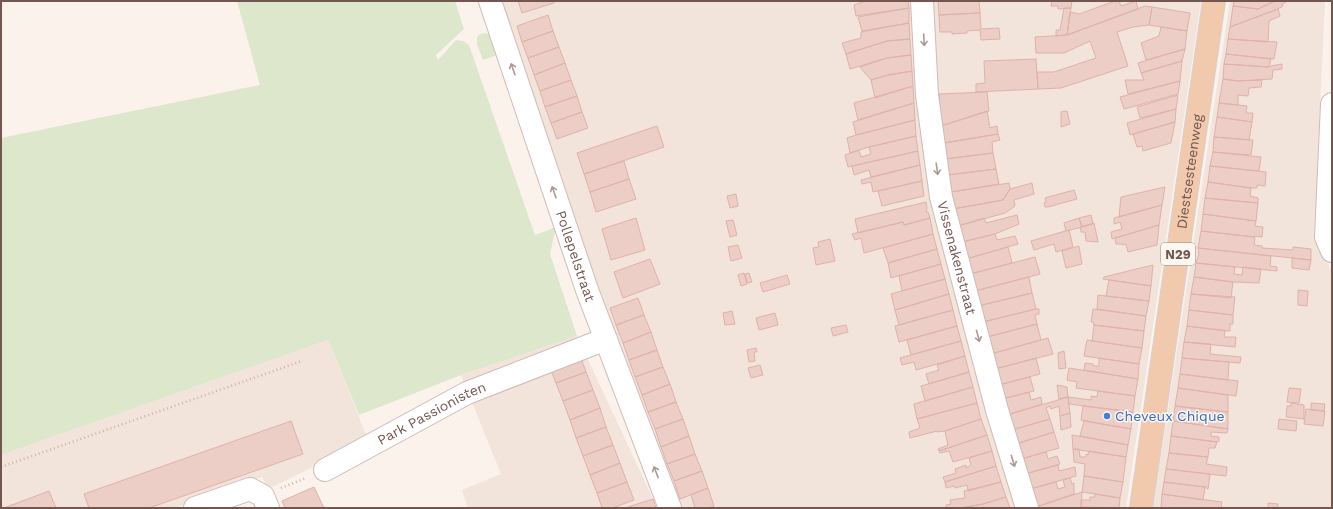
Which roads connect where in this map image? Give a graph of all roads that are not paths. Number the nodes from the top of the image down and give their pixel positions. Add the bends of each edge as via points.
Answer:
1 (490, 1) edge
2 (922, 1) edge
3 (1214, 1) edge
4 (1332, 104) edge
5 (1332, 251) edge
6 (606, 339) junction
7 (325, 470) road end
8 (265, 502) edge
9 (195, 508) edge
10 (670, 508) edge
11 (1027, 508) edge
12 (1141, 508) edge

6 -> 1 street, Pollepelstraat via 587,290
2 -> 11 street, Vissenakenstraat via 927,95 941,197
3 - 12 main road, Diestsesteenweg / N29
4 - 5 street via 1326,237
6 - 7 street, Park Passionisten via 467,393
10 -> 6 street, Pollepelstraat
8 - 9 street via 250,489

